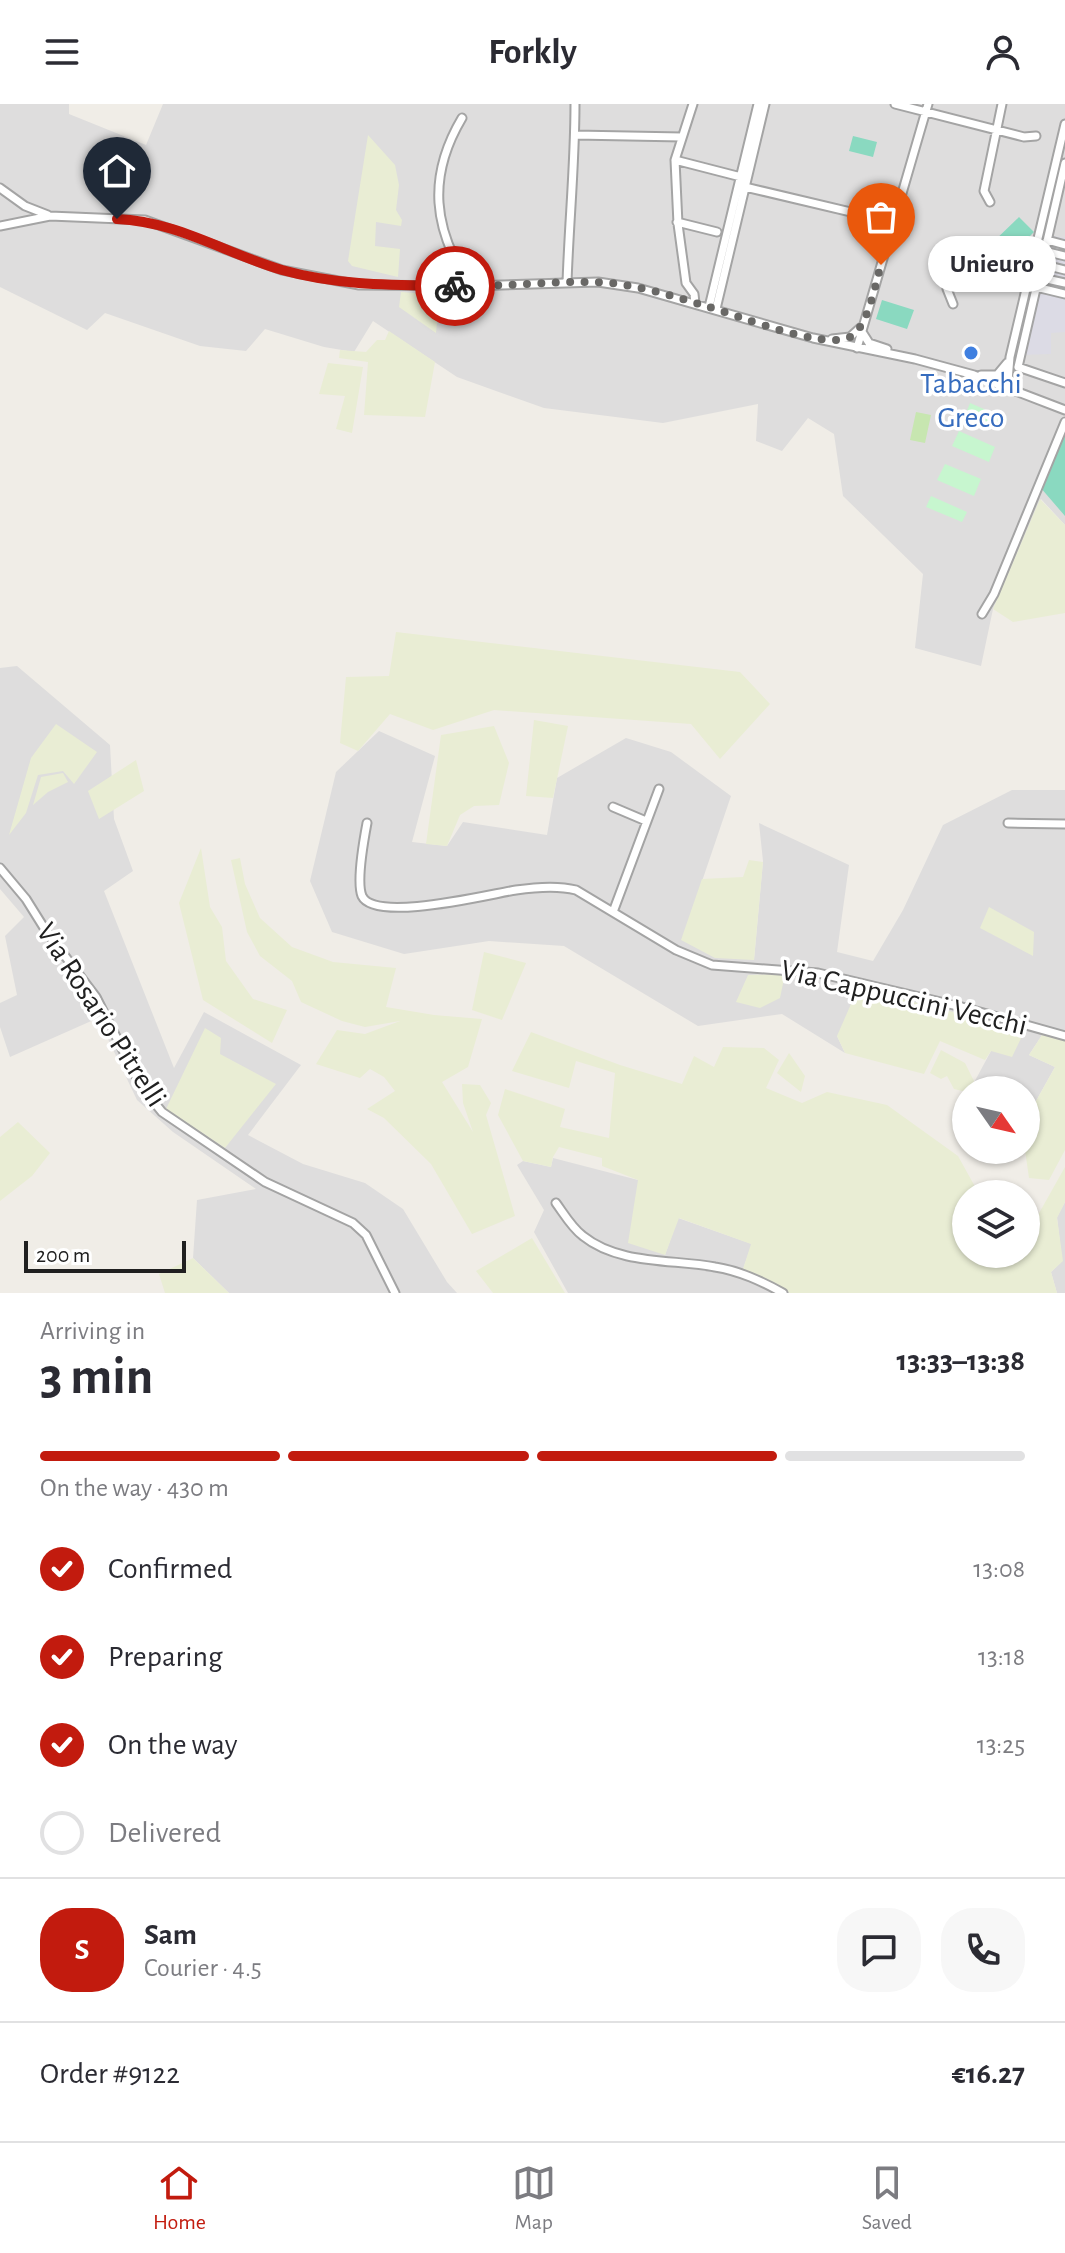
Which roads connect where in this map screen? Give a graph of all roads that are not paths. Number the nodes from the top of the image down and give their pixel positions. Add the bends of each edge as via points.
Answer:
1 (575, 104) edge
2 (693, 104) edge
3 (758, 104) edge
4 (765, 104) edge
5 (895, 104) edge
6 (1002, 104) edge
7 (926, 108) edge
8 (462, 118) dead end
9 (1065, 124) edge
10 (996, 130) junction
11 (755, 133) junction
12 (575, 135) junction
13 (1036, 136) dead end
14 (682, 137) junction
15 (675, 160) junction
16 (1065, 163) edge
17 (741, 177) junction
18 (745, 187) junction
19 (0, 188) edge
20 (990, 202) dead end
21 (50, 216) junction
22 (677, 222) junction
23 (893, 222) junction
24 (0, 226) edge
25 (717, 232) dead end
26 (1047, 240) junction
27 (1065, 245) edge
28 (1044, 251) junction
29 (1065, 256) edge
30 (1041, 264) junction
31 (1065, 270) edge
32 (1030, 272) junction
33 (1038, 277) junction
34 (567, 283) junction
35 (1065, 283) edge
36 (470, 286) junction
37 (1036, 287) junction
38 (1065, 294) edge
39 (695, 303) junction
40 (953, 304) dead end
41 (712, 308) junction
42 (863, 326) junction
43 (813, 338) junction
44 (857, 348) junction
45 (1010, 357) junction
46 (912, 358) junction
47 (1018, 367) junction
48 (974, 375) junction
49 (1008, 376) junction
50 (987, 380) junction
51 (1065, 383) edge
52 (1011, 390) junction
53 (1064, 409) edge
54 (1065, 422) edge
55 (982, 614) dead end
56 (659, 789) dead end
57 (613, 807) dead end
58 (646, 821) junction
59 (367, 823) dead end
60 (1008, 823) dead end
61 (1065, 824) edge
62 (0, 868) edge
63 (613, 912) junction
64 (1065, 1036) edge
65 (556, 1203) dead end
66 (395, 1293) edge
67 (783, 1293) edge

1 - 12 street
2 - 14 street
3 - 11 street
4 - 11 street
5 - 7 street
6 - 10 street
7 - 10 street
7 - 23 street
8 - 36 street via 443,156 437,189 445,240
9 - 32 street
10 - 13 street
10 - 20 street via 984,191
11 - 17 street
11 - 18 street
12 - 14 street
12 - 34 street
14 - 15 street
15 - 17 street
15 - 22 street
16 - 26 street
17 - 41 street
18 - 23 street
18 - 41 street
19 - 21 street
21 - 24 street
21 - 36 street via 145,220 282,270 350,284
22 - 25 street
22 - 39 street via 686,283
23 - 42 street
26 - 27 street
26 - 28 street
28 - 29 street
28 - 30 street
30 - 31 street
30 - 33 street
32 - 40 street via 977,261 947,289
32 - 45 street
33 - 35 street
33 - 37 street
34 - 36 street
34 - 39 street via 638,288
37 - 38 street
37 - 47 street
39 - 41 street
41 - 43 street
42 - 43 street via 846,338
42 - 44 street
42 - 46 street via 869,343
43 - 44 street
44 - 46 street
45 - 48 street via 997,375
45 - 49 street
46 - 48 street
47 - 49 street
47 - 51 street
48 - 50 street
49 - 50 street
49 - 52 street
50 - 52 street
52 - 53 street
54 - 55 street
56 - 58 street
57 - 58 street
58 - 63 street
59 - 63 street, Via Cappuccini Vecchi via 361,891 368,903 407,907 563,886
60 - 61 street
62 - 66 street, Via Rosario Pitrelli via 96,997 141,1086 162,1112 265,1182 353,1223 366,1235
63 - 64 street, Via Cappuccini Vecchi via 712,965 818,973
65 - 67 street via 584,1237 607,1248 735,1271

